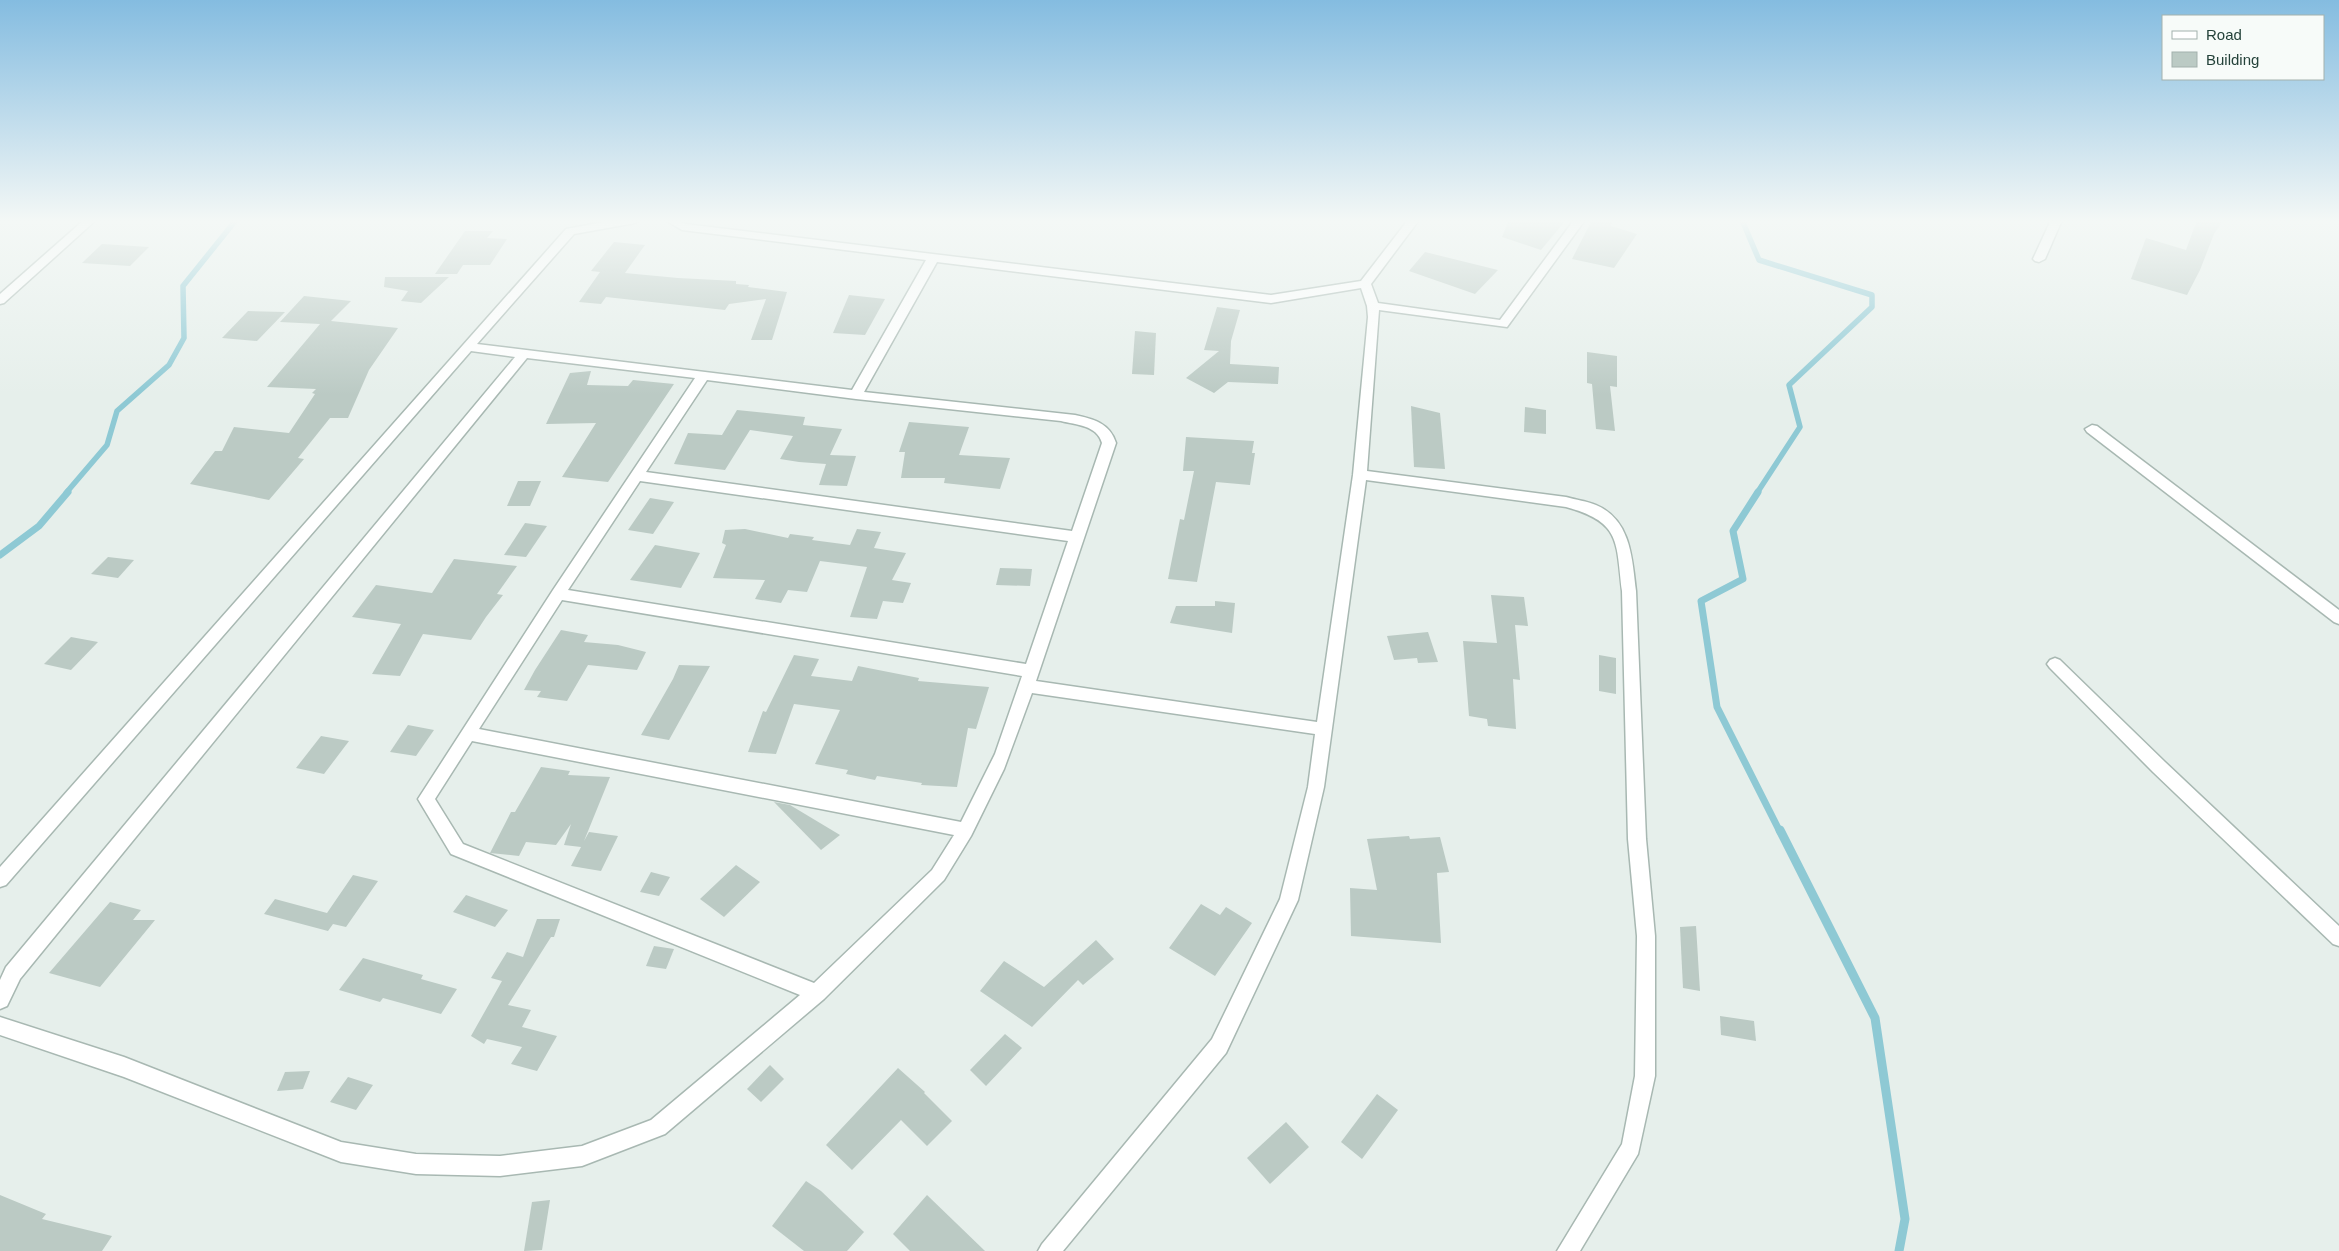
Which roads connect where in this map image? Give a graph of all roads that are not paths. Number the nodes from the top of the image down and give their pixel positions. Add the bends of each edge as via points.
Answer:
1 (25, 278) edge
2 (528, 278) edge
3 (922, 278) edge
4 (1101, 278) edge
5 (1369, 278) edge
6 (1537, 278) edge
7 (1365, 284) junction
8 (0, 300) edge
9 (1373, 306) junction
10 (466, 347) junction
11 (523, 355) junction
12 (704, 375) junction
13 (856, 395) junction
14 (2092, 429) dead end
15 (1360, 475) junction
16 (638, 476) junction
17 (1076, 537) junction
18 (558, 594) junction
19 (2339, 618) edge
20 (2055, 664) dead end
21 (1028, 679) junction
22 (1323, 729) junction
23 (469, 734) junction
24 (964, 830) junction
25 (0, 879) edge
26 (2339, 938) edge
27 (817, 993) junction
28 (0, 1000) edge
29 (0, 1026) edge
30 (1049, 1251) edge
31 (1568, 1251) edge

1 - 8 street
2 - 10 street
3 - 13 street
4 - 7 street via 1271,299
5 - 7 street
6 - 9 street via 1503,324
7 - 9 street
9 - 15 street
10 - 11 street
10 - 25 street
11 - 12 street
11 - 28 street via 14,972
12 - 13 street
12 - 16 street
13 - 17 street via 1061,416 1099,427 1107,434 1109,443
14 - 19 street
15 - 22 street
15 - 31 street via 1566,502 1596,511 1612,522 1619,533 1629,591 1637,839 1646,936 1645,1076 1631,1147
16 - 17 street
16 - 18 street
17 - 21 street
18 - 21 street
18 - 23 street
20 - 26 street
21 - 22 street
21 - 24 street via 1003,754
22 - 30 street via 1315,795 1289,900 1219,1046
23 - 24 street
23 - 27 street via 426,799 457,849
24 - 27 street via 938,875
27 - 29 street via 658,1127 582,1156 500,1166 416,1164 341,1152 124,1067

